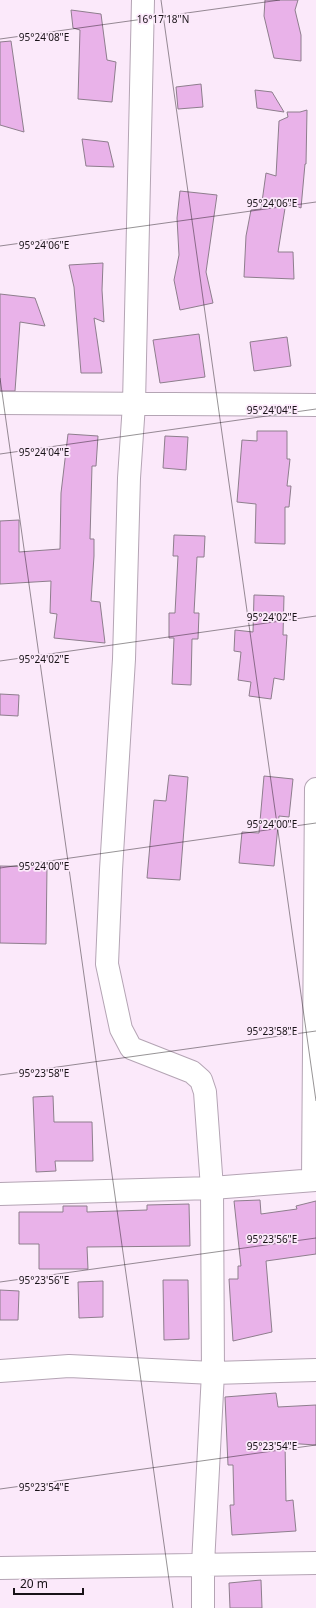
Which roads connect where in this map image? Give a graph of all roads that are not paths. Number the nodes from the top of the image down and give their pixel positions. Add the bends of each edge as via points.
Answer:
1 (142, 0) edge
2 (0, 403) edge
3 (134, 404) junction
4 (316, 406) edge
5 (316, 789) edge
6 (315, 1180) edge
7 (212, 1188) junction
8 (0, 1194) edge
9 (316, 1370) edge
10 (0, 1371) edge
11 (213, 1373) junction
12 (316, 1563) edge
13 (203, 1564) junction
14 (0, 1568) edge
15 (204, 1608) edge

1 - 3 street
2 - 3 street
3 - 4 street
3 - 7 street via 129,478 124,659 107,964 121,1029 132,1048 192,1072 201,1080
5 - 6 street
6 - 7 street
7 - 8 street
7 - 11 street
9 - 11 street
10 - 11 street via 69,1366
11 - 13 street
12 - 13 street
13 - 14 street
13 - 15 street

